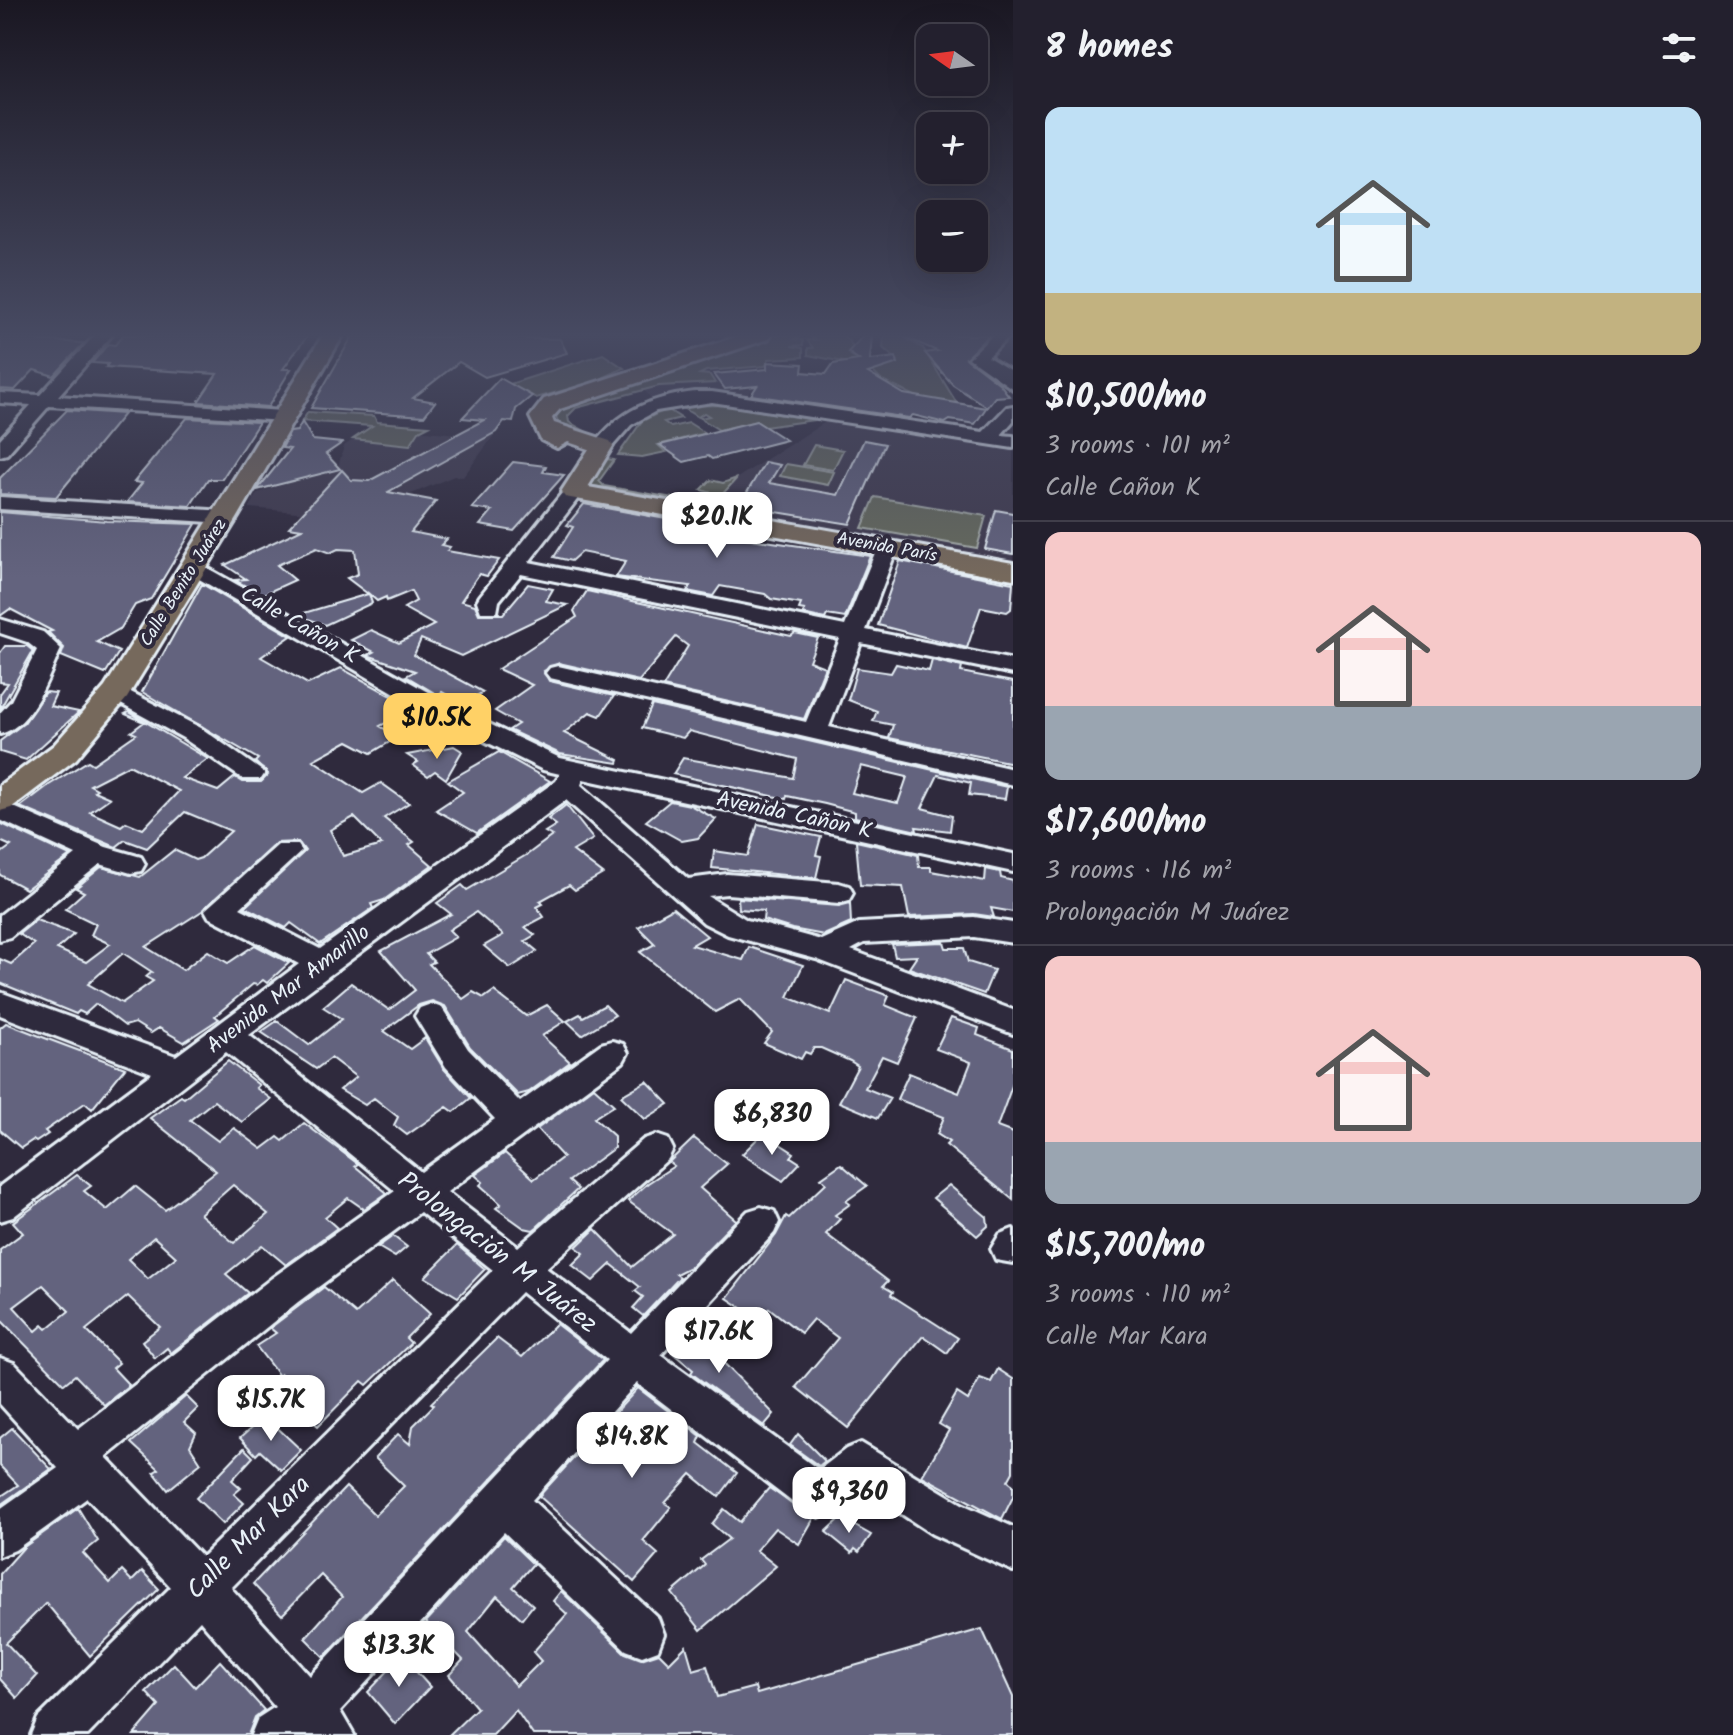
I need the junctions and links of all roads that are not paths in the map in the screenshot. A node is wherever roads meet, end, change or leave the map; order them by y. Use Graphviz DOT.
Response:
graph roads {
  1 [pos="31,416"];
  2 [pos="283,416"];
  3 [pos="542,416"];
  4 [pos="628,416"];
  5 [pos="842,416"];
  6 [pos="1008,416"];
  7 [pos="987,438"];
  8 [pos="1013,442"];
  9 [pos="0,450"];
  10 [pos="598,452"];
  11 [pos="573,492"];
  12 [pos="0,503"];
  13 [pos="226,517"];
  14 [pos="887,548"];
  15 [pos="515,566"];
  16 [pos="195,567"];
  17 [pos="1013,571"];
  18 [pos="489,607"];
  19 [pos="0,626"];
  20 [pos="855,635"];
  21 [pos="1013,667"];
  22 [pos="558,673"];
  23 [pos="117,692"];
  24 [pos="0,727"];
  25 [pos="815,731"];
  26 [pos="252,773"];
  27 [pos="1013,777"];
  28 [pos="570,778"];
  29 [pos="0,801"];
  30 [pos="0,810"];
  31 [pos="288,851"];
  32 [pos="96,853"];
  33 [pos="1013,863"];
  34 [pos="131,864"];
  35 [pos="681,889"];
  36 [pos="839,893"];
  37 [pos="0,930"];
  38 [pos="1013,933"];
  39 [pos="824,951"];
  40 [pos="322,963"];
  41 [pos="0,1003"];
  42 [pos="431,1016"];
  43 [pos="1013,1022"];
  44 [pos="228,1036"];
  45 [pos="612,1053"];
  46 [pos="181,1071"];
  47 [pos="517,1120"];
  48 [pos="656,1149"];
  49 [pos="419,1193"];
  50 [pos="0,1206"];
  51 [pos="761,1222"];
  52 [pos="518,1270"];
  53 [pos="633,1360"];
  54 [pos="0,1376"];
  55 [pos="81,1464"];
  56 [pos="503,1502"];
  57 [pos="0,1535"];
  58 [pos="1013,1549"];
  59 [pos="201,1587"];
  60 [pos="642,1634"];
  61 [pos="305,1727"];
  62 [pos="55,1735"];
  1 -- 9 [label="street"];
  2 -- 13 [label="main road, Calle Benito Juárez"];
  3 -- 10 [label="main road"];
  4 -- 10 [label="street"];
  5 -- 7 [label="street"];
  6 -- 7 [label="street"];
  7 -- 8 [label="street"];
  10 -- 11 [label="main road"];
  11 -- 14 [label="main road, Avenida París"];
  11 -- 15 [label="street"];
  12 -- 13 [label="street"];
  13 -- 16 [label="main road, Calle Benito Juárez"];
  14 -- 17 [label="main road, Avenida París"];
  14 -- 20 [label="street"];
  15 -- 18 [label="street"];
  15 -- 20 [label="street"];
  16 -- 23 [label="main road, Calle Benito Juárez"];
  16 -- 28 [label="street, Calle Cañon K"];
  19 -- 24 [label="street"];
  20 -- 21 [label="street"];
  20 -- 25 [label="street"];
  22 -- 25 [label="street"];
  23 -- 26 [label="street"];
  23 -- 29 [label="main road, Calle Benito Juárez"];
  25 -- 27 [label="street"];
  28 -- 33 [label="street, Avenida Cañon K"];
  28 -- 35 [label="street"];
  28 -- 40 [label="street, Avenida Mar Amarillo"];
  30 -- 32 [label="street"];
  31 -- 40 [label="street"];
  32 -- 34 [label="street"];
  32 -- 37 [label="street"];
  35 -- 36 [label="street"];
  35 -- 39 [label="street"];
  38 -- 39 [label="street"];
  39 -- 43 [label="street"];
  40 -- 44 [label="street, Avenida Mar Amarillo"];
  41 -- 46 [label="street"];
  42 -- 47 [label="street"];
  44 -- 46 [label="street, Avenida Mar Amarillo"];
  44 -- 49 [label="street, Prolongación M Juárez"];
  45 -- 47 [label="street"];
  46 -- 50 [label="street, Avenida Mar Amarillo"];
  47 -- 49 [label="street"];
  48 -- 52 [label="street, Calle Mar Kara"];
  49 -- 52 [label="street, Prolongación M Juárez"];
  49 -- 55 [label="street"];
  51 -- 53 [label="street"];
  52 -- 53 [label="street, Prolongación M Juárez"];
  52 -- 59 [label="street, Calle Mar Kara"];
  53 -- 56 [label="street"];
  53 -- 58 [label="street, Prolongación M Juárez"];
  54 -- 55 [label="street"];
  55 -- 57 [label="street"];
  55 -- 59 [label="street"];
  56 -- 60 [label="street"];
  56 -- 61 [label="street"];
  59 -- 61 [label="street"];
  59 -- 62 [label="street, Calle Mar Kara"];
}
